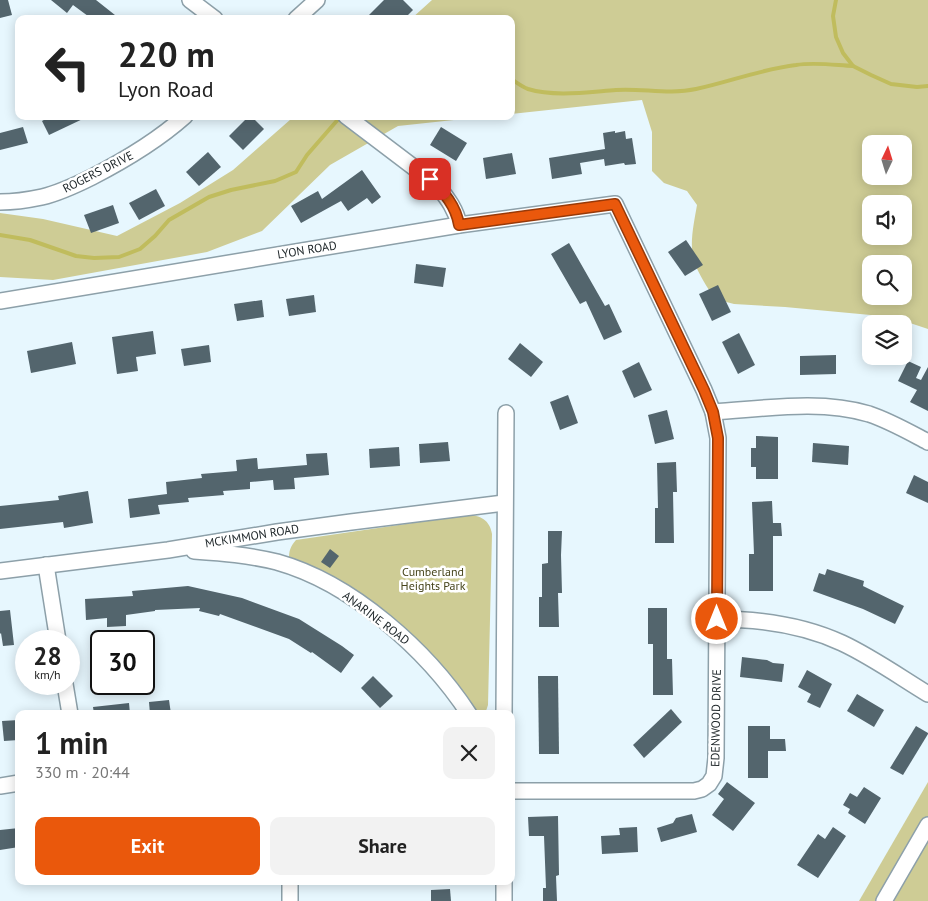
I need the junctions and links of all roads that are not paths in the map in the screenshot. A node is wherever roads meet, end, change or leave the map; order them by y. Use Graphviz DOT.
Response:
graph roads {
  1 [pos="190,0"];
  2 [pos="317,0"];
  3 [pos="211,15"];
  4 [pos="300,15"];
  5 [pos="180,120"];
  6 [pos="351,120"];
  7 [pos="0,202"];
  8 [pos="615,204"];
  9 [pos="459,225"];
  10 [pos="0,301"];
  11 [pos="713,412"];
  12 [pos="506,413"];
  13 [pos="928,442"];
  14 [pos="504,503"];
  15 [pos="168,550"];
  16 [pos="46,565"];
  17 [pos="0,572"];
  18 [pos="717,619"];
  19 [pos="56,630"];
  20 [pos="928,694"];
  21 [pos="67,695"];
  22 [pos="69,710"];
  23 [pos="466,710"];
  24 [pos="504,710"];
  25 [pos="15,784"];
  26 [pos="0,786"];
  27 [pos="515,791"];
  28 [pos="928,825"];
  29 [pos="290,885"];
  30 [pos="504,885"];
  31 [pos="290,901"];
  32 [pos="504,901"];
  33 [pos="884,901"];
  1 -- 3 [label="street"];
  2 -- 4 [label="street"];
  5 -- 7 [label="street, ROGERS DRIVE"];
  6 -- 9 [label="street"];
  8 -- 9 [label="street, LYON ROAD"];
  8 -- 11 [label="street, EDENWOOD DRIVE"];
  9 -- 10 [label="street, LYON ROAD"];
  11 -- 13 [label="street"];
  11 -- 18 [label="street, EDENWOOD DRIVE"];
  12 -- 14 [label="street"];
  14 -- 15 [label="street, MCKIMMON ROAD"];
  14 -- 24 [label="street"];
  15 -- 16 [label="street, MCKIMMON ROAD"];
  15 -- 23 [label="street, ANARINE ROAD"];
  16 -- 17 [label="street, MCKIMMON ROAD"];
  16 -- 19 [label="street"];
  18 -- 20 [label="street"];
  18 -- 27 [label="street, EDENWOOD DRIVE"];
  21 -- 22 [label="street"];
  25 -- 26 [label="street"];
  28 -- 33 [label="street"];
  29 -- 31 [label="street"];
  30 -- 32 [label="street"];
}
